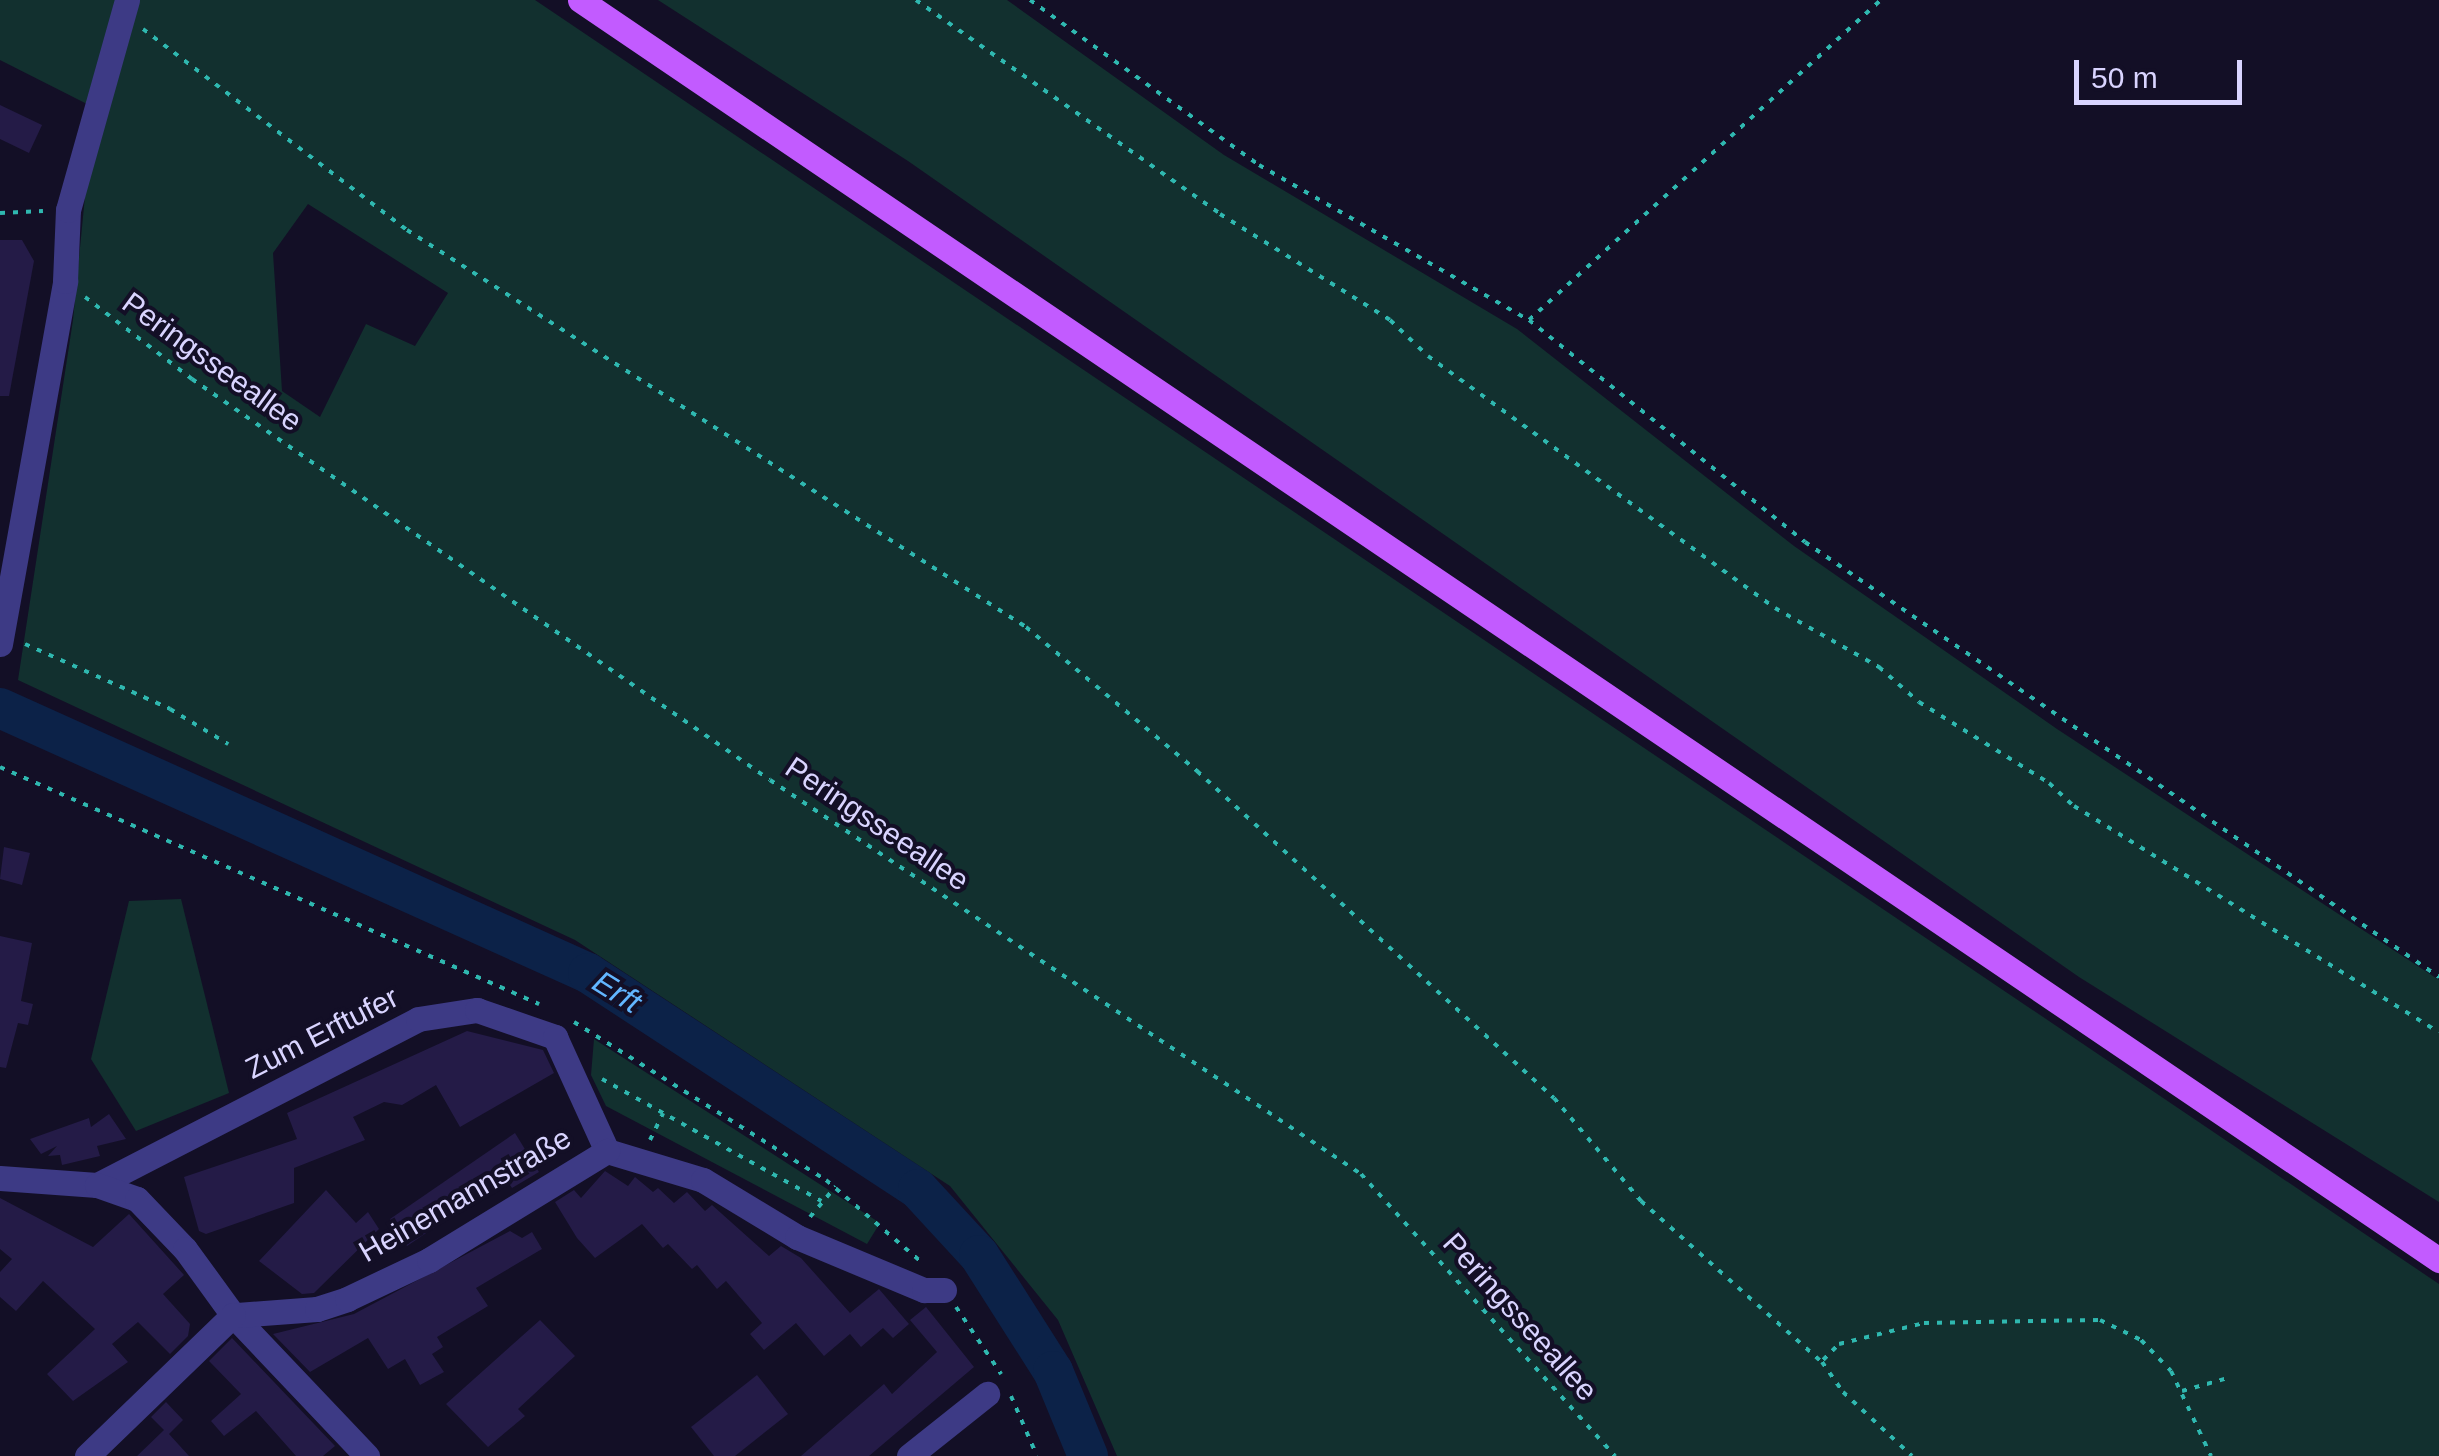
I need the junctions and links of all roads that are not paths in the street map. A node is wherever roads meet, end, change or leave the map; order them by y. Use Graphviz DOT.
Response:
graph roads {
  1 [pos="580,0"];
  2 [pos="126,4"];
  3 [pos="1,639"];
  4 [pos="607,1151"];
  5 [pos="0,1178"];
  6 [pos="96,1185"];
  7 [pos="2439,1260"];
  8 [pos="944,1290"];
  9 [pos="235,1315"];
  10 [pos="987,1394"];
  11 [pos="87,1456"];
  12 [pos="366,1456"];
  13 [pos="909,1456"];
  1 -- 7 [label="main road"];
  2 -- 3 [label="street"];
  4 -- 6 [label="street, Zum Erftufer"];
  4 -- 8 [label="street"];
  4 -- 9 [label="street, Heinemannstraße"];
  5 -- 6 [label="street"];
  6 -- 9 [label="street"];
  9 -- 11 [label="street"];
  9 -- 12 [label="street"];
  10 -- 13 [label="street"];
}
